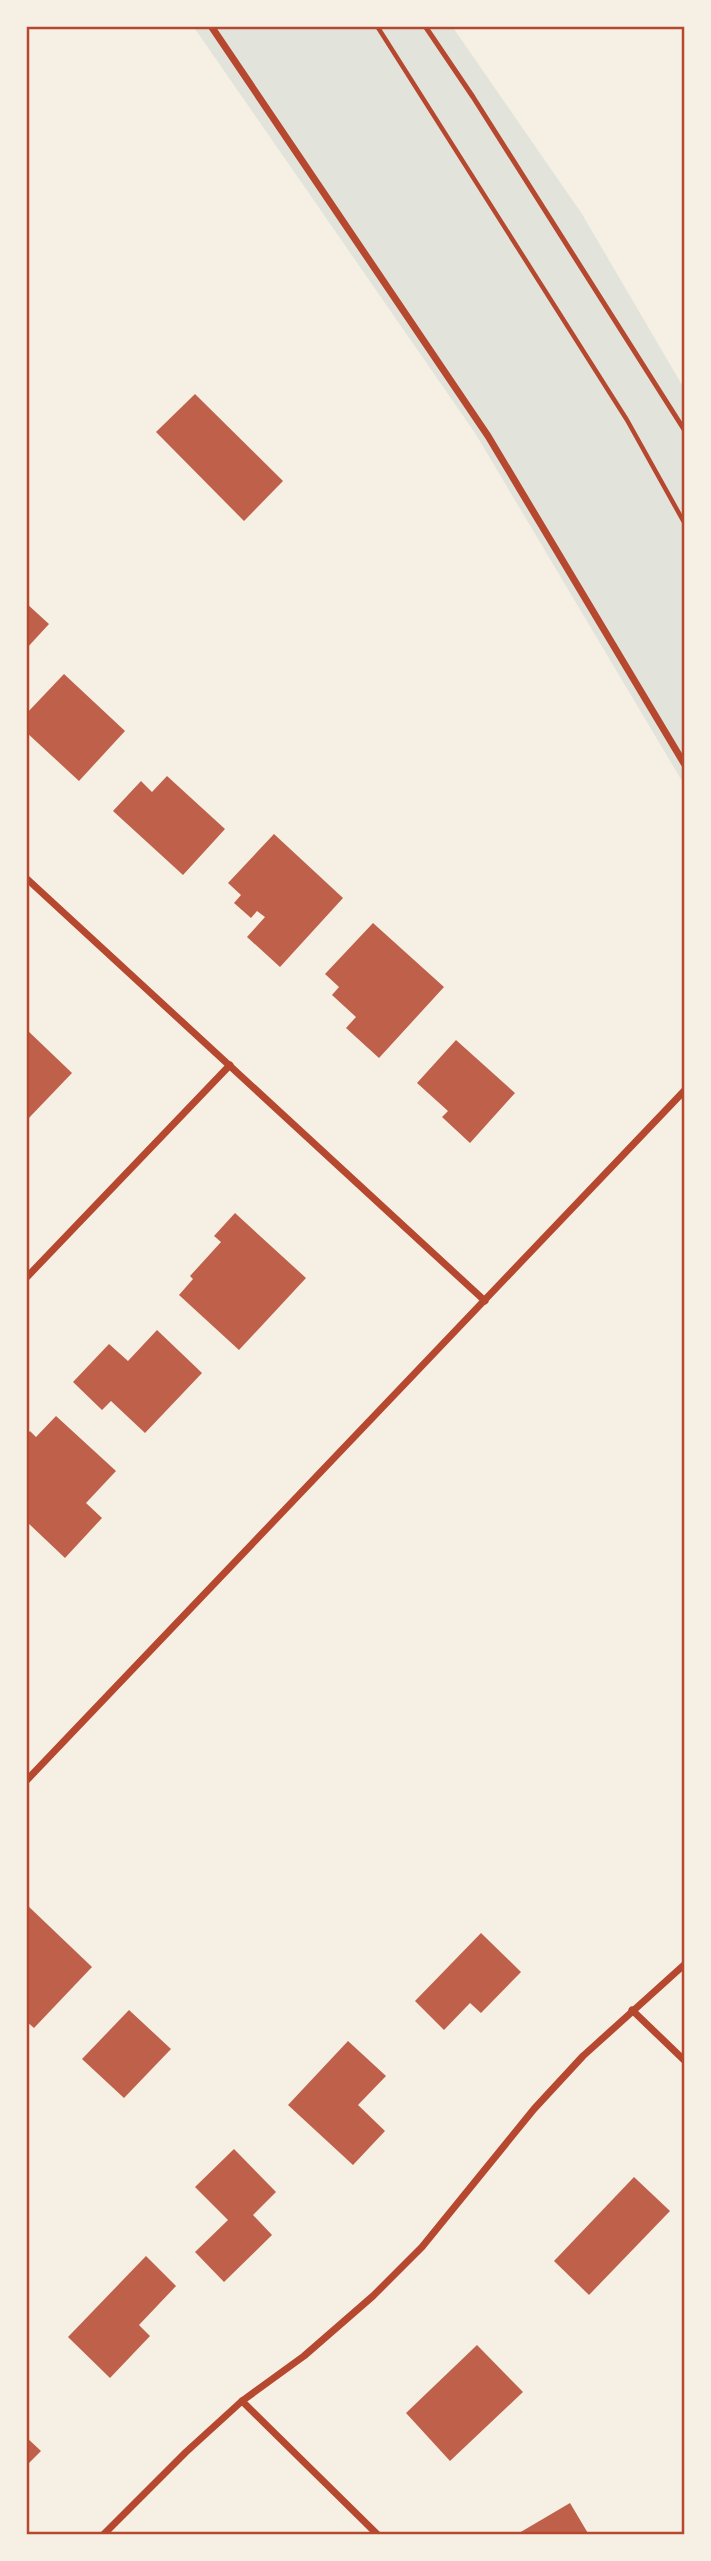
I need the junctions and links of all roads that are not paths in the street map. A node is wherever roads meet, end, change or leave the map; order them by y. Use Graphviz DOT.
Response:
graph roads {
  1 [pos="211,26"];
  2 [pos="425,26"];
  3 [pos="685,431"];
  4 [pos="685,765"];
  5 [pos="26,878"];
  6 [pos="230,1065"];
  7 [pos="685,1090"];
  8 [pos="26,1278"];
  9 [pos="485,1301"];
  10 [pos="26,1781"];
  11 [pos="685,1964"];
  12 [pos="632,2010"];
  13 [pos="685,2061"];
  14 [pos="243,2401"];
  15 [pos="103,2535"];
  16 [pos="378,2535"];
  1 -- 4 [label="street"];
  2 -- 3 [label="lane"];
  5 -- 6 [label="street"];
  6 -- 8 [label="street"];
  6 -- 9 [label="street"];
  7 -- 9 [label="street"];
  9 -- 10 [label="street"];
  11 -- 12 [label="street"];
  12 -- 13 [label="street"];
  12 -- 14 [label="street"];
  14 -- 15 [label="street"];
  14 -- 16 [label="street"];
}
